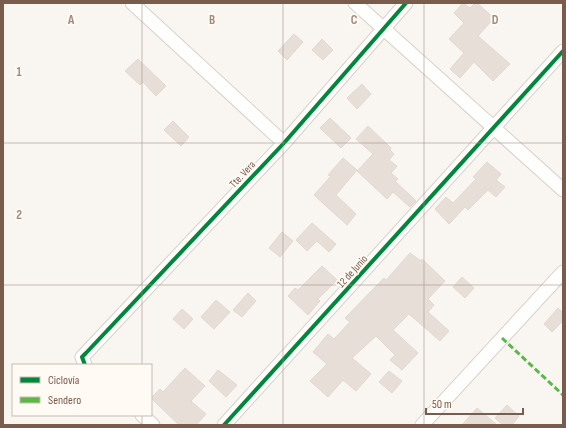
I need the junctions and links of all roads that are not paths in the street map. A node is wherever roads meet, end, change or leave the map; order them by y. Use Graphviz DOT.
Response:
graph roads {
  1 [pos="132,3"];
  2 [pos="355,3"];
  3 [pos="406,3"];
  4 [pos="383,28"];
  5 [pos="563,51"];
  6 [pos="494,128"];
  7 [pos="284,143"];
  8 [pos="563,190"];
  9 [pos="563,272"];
  10 [pos="85,359"];
  11 [pos="143,416"];
  12 [pos="153,425"];
  13 [pos="224,425"];
  14 [pos="422,425"];
  1 -- 7 [label="street"];
  2 -- 4 [label="street"];
  3 -- 4 [label="street, Tte. Vera"];
  4 -- 6 [label="street"];
  4 -- 7 [label="street, Tte. Vera"];
  5 -- 6 [label="street, 12 de Junio"];
  6 -- 8 [label="street"];
  6 -- 13 [label="street, 12 de Junio"];
  7 -- 10 [label="street, Tte. Vera"];
  9 -- 14 [label="street"];
  11 -- 12 [label="street"];
}
